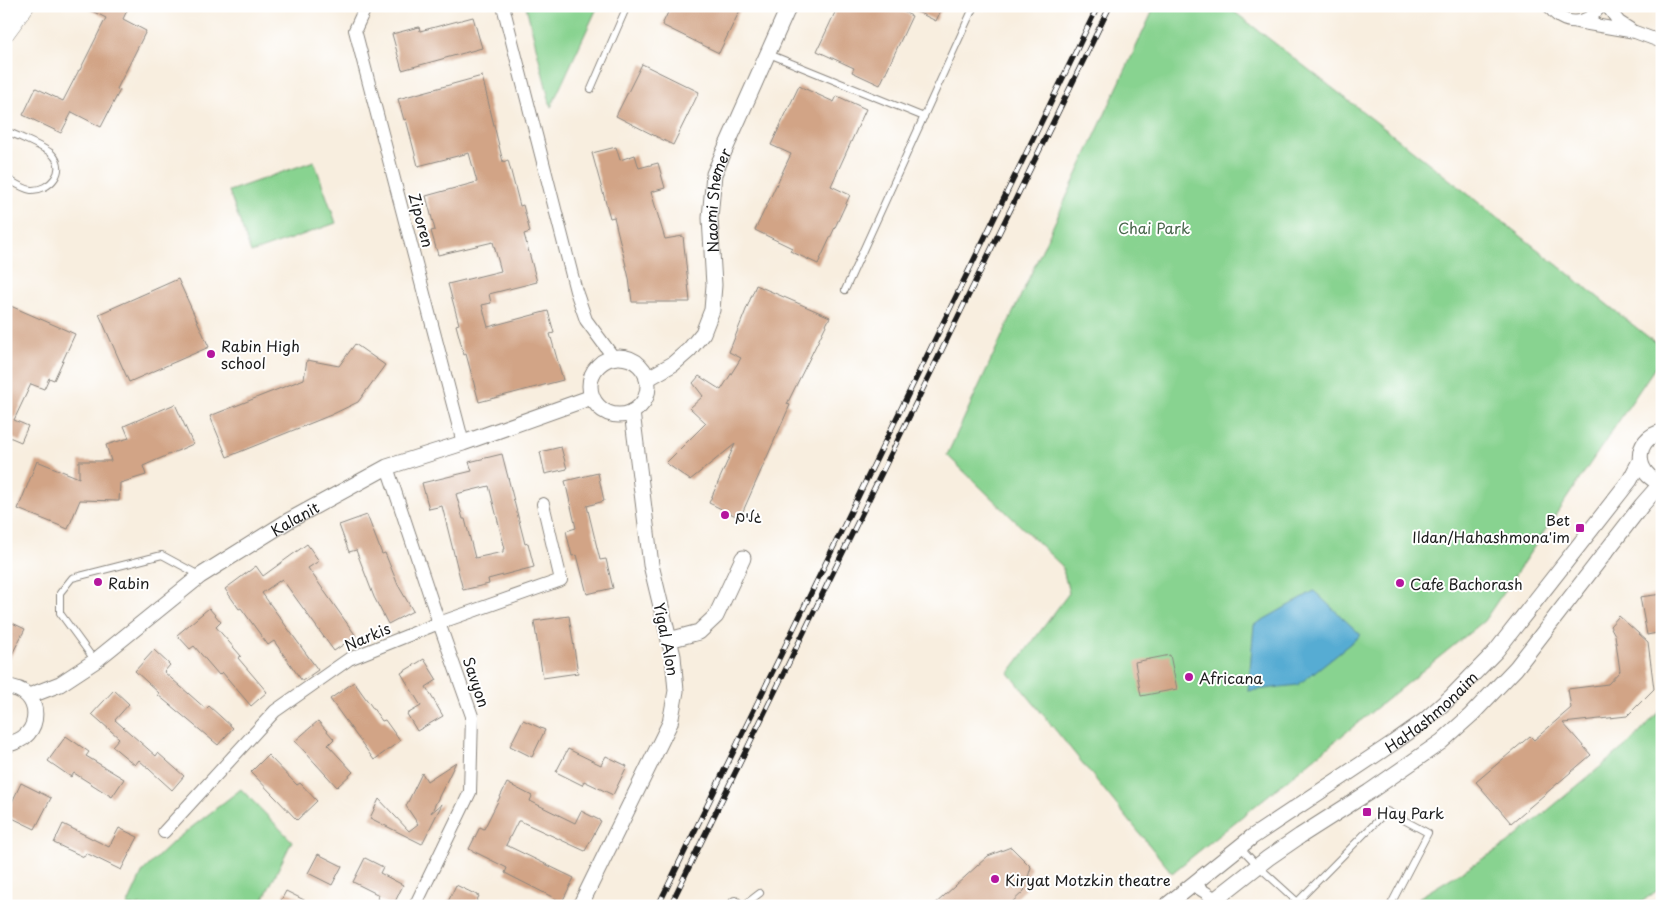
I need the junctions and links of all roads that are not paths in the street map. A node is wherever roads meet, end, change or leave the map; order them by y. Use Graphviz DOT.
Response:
graph roads {
  1 [pos="25,6"];
  2 [pos="366,6"];
  3 [pos="503,6"];
  4 [pos="627,6"];
  5 [pos="789,6"];
  6 [pos="974,6"];
  7 [pos="1549,6"];
  8 [pos="1600,6"];
  9 [pos="1607,6"];
  10 [pos="1577,22"];
  11 [pos="6,32"];
  12 [pos="1635,32"];
  13 [pos="1662,42"];
  14 [pos="768,53"];
  15 [pos="591,89"];
  16 [pos="924,117"];
  17 [pos="6,131"];
  18 [pos="6,178"];
  19 [pos="845,290"];
  20 [pos="614,358"];
  21 [pos="648,379"];
  22 [pos="592,398"];
  23 [pos="632,412"];
  24 [pos="1660,429"];
  25 [pos="463,443"];
  26 [pos="1640,461"];
  27 [pos="387,467"];
  28 [pos="1662,484"];
  29 [pos="543,504"];
  30 [pos="743,558"];
  31 [pos="200,576"];
  32 [pos="439,624"];
  33 [pos="669,640"];
  34 [pos="96,661"];
  35 [pos="6,686"];
  36 [pos="28,696"];
  37 [pos="6,744"];
  38 [pos="164,832"];
  39 [pos="1240,847"];
  40 [pos="1258,866"];
  41 [pos="1192,884"];
  42 [pos="760,892"];
  43 [pos="1217,903"];
  44 [pos="1300,904"];
  45 [pos="737,905"];
  46 [pos="415,906"];
  47 [pos="580,906"];
  48 [pos="1166,906"];
  49 [pos="1390,906"];
  1 -- 11 [label="main road"];
  2 -- 25 [label="street, Ziporen"];
  3 -- 20 [label="street"];
  4 -- 15 [label="lane"];
  5 -- 14 [label="street, Naomi Shemer"];
  6 -- 16 [label="lane"];
  7 -- 10 [label="street"];
  8 -- 10 [label="street"];
  9 -- 12 [label="street"];
  10 -- 12 [label="street"];
  12 -- 13 [label="street"];
  14 -- 16 [label="lane"];
  14 -- 21 [label="street, Naomi Shemer"];
  16 -- 19 [label="lane"];
  17 -- 18 [label="lane"];
  20 -- 21 [label="street"];
  20 -- 22 [label="street"];
  21 -- 23 [label="street"];
  22 -- 23 [label="street"];
  22 -- 25 [label="street, Kalanit"];
  23 -- 33 [label="street, Yigal Alon"];
  24 -- 26 [label="street, HaHashmonaim"];
  25 -- 27 [label="street, Kalanit"];
  26 -- 28 [label="street"];
  26 -- 39 [label="street, HaHashmonaim"];
  27 -- 31 [label="street, Kalanit"];
  27 -- 32 [label="street, Savyon"];
  28 -- 40 [label="street, HaHashmonaim"];
  29 -- 32 [label="street, Narkis"];
  30 -- 33 [label="street"];
  31 -- 34 [label="street, Kalanit"];
  31 -- 34 [label="lane"];
  32 -- 38 [label="street, Narkis"];
  32 -- 46 [label="street, Savyon"];
  33 -- 47 [label="street, Yigal Alon"];
  34 -- 36 [label="street, Kalanit"];
  35 -- 36 [label="street"];
  36 -- 37 [label="street"];
  39 -- 40 [label="lane"];
  39 -- 41 [label="street, HaHashmonaim"];
  40 -- 43 [label="street, HaHashmonaim"];
  40 -- 44 [label="lane"];
  41 -- 43 [label="street"];
  41 -- 48 [label="street, HaHashmonaim"];
  42 -- 45 [label="lane"];
  44 -- 49 [label="lane"];
}
